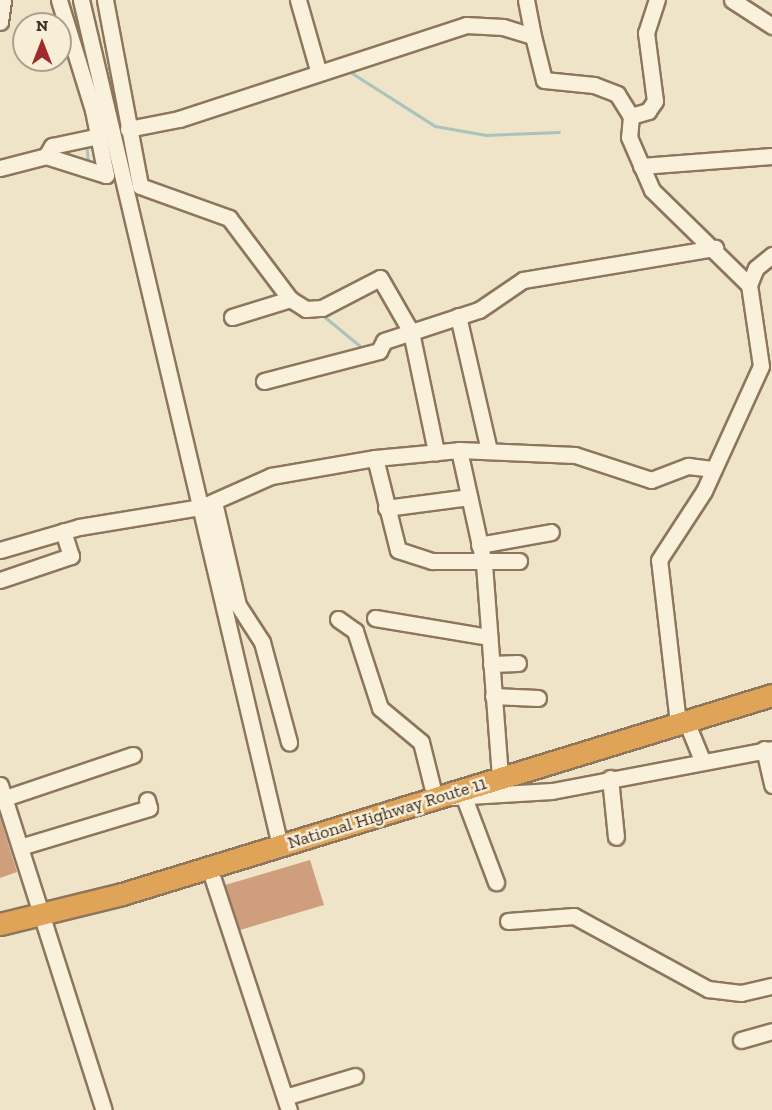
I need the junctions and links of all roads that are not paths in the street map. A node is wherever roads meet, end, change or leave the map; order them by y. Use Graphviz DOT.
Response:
graph roads {
  1 [pos="3,0"];
  2 [pos="59,0"];
  3 [pos="81,0"];
  4 [pos="105,0"];
  5 [pos="298,0"];
  6 [pos="526,0"];
  7 [pos="657,0"];
  8 [pos="732,0"];
  9 [pos="0,22"];
  10 [pos="772,26"];
  11 [pos="533,36"];
  12 [pos="318,69"];
  13 [pos="631,116"];
  14 [pos="128,129"];
  15 [pos="99,136"];
  16 [pos="117,152"];
  17 [pos="46,156"];
  18 [pos="772,156"];
  19 [pos="641,166"];
  20 [pos="0,168"];
  21 [pos="715,248"];
  22 [pos="772,255"];
  23 [pos="749,285"];
  24 [pos="290,299"];
  25 [pos="458,316"];
  26 [pos="232,317"];
  27 [pos="411,332"];
  28 [pos="264,381"];
  29 [pos="459,450"];
  30 [pos="489,450"];
  31 [pos="436,452"];
  32 [pos="375,458"];
  33 [pos="714,469"];
  34 [pos="469,497"];
  35 [pos="208,505"];
  36 [pos="386,508"];
  37 [pos="63,531"];
  38 [pos="551,532"];
  39 [pos="479,544"];
  40 [pos="0,550"];
  41 [pos="519,561"];
  42 [pos="484,564"];
  43 [pos="0,580"];
  44 [pos="375,618"];
  45 [pos="338,619"];
  46 [pos="489,636"];
  47 [pos="518,663"];
  48 [pos="491,664"];
  49 [pos="772,695"];
  50 [pos="493,696"];
  51 [pos="538,698"];
  52 [pos="682,722"];
  53 [pos="289,742"];
  54 [pos="768,749"];
  55 [pos="133,755"];
  56 [pos="702,760"];
  57 [pos="610,778"];
  58 [pos="500,779"];
  59 [pos="772,785"];
  60 [pos="3,791"];
  61 [pos="435,798"];
  62 [pos="147,800"];
  63 [pos="465,800"];
  64 [pos="616,837"];
  65 [pos="280,846"];
  66 [pos="20,847"];
  67 [pos="209,867"];
  68 [pos="496,882"];
  69 [pos="40,914"];
  70 [pos="508,921"];
  71 [pos="0,924"];
  72 [pos="772,986"];
  73 [pos="772,1031"];
  74 [pos="741,1040"];
  75 [pos="355,1076"];
  76 [pos="287,1104"];
  77 [pos="104,1110"];
  1 -- 9 [label="street"];
  2 -- 15 [label="street"];
  3 -- 16 [label="street"];
  4 -- 14 [label="street"];
  5 -- 12 [label="street"];
  6 -- 11 [label="street"];
  7 -- 13 [label="street"];
  8 -- 10 [label="street"];
  11 -- 12 [label="street"];
  11 -- 13 [label="street"];
  12 -- 14 [label="street"];
  13 -- 19 [label="street"];
  14 -- 16 [label="street"];
  15 -- 16 [label="street"];
  15 -- 17 [label="street"];
  16 -- 17 [label="street"];
  16 -- 24 [label="street"];
  16 -- 35 [label="street"];
  17 -- 20 [label="street"];
  18 -- 19 [label="street"];
  19 -- 21 [label="street"];
  21 -- 23 [label="street"];
  21 -- 25 [label="street"];
  22 -- 23 [label="street"];
  23 -- 33 [label="street"];
  24 -- 26 [label="street"];
  24 -- 27 [label="street"];
  25 -- 27 [label="street"];
  25 -- 30 [label="street"];
  27 -- 28 [label="street"];
  27 -- 31 [label="street"];
  29 -- 30 [label="street"];
  29 -- 31 [label="street"];
  29 -- 34 [label="street"];
  30 -- 33 [label="street"];
  31 -- 32 [label="street"];
  32 -- 35 [label="street"];
  32 -- 36 [label="street"];
  33 -- 52 [label="street"];
  34 -- 36 [label="street"];
  34 -- 39 [label="street"];
  35 -- 37 [label="street"];
  35 -- 53 [label="street"];
  35 -- 65 [label="street"];
  36 -- 42 [label="street"];
  37 -- 40 [label="street"];
  37 -- 43 [label="street"];
  38 -- 39 [label="street"];
  39 -- 42 [label="street"];
  41 -- 42 [label="street"];
  42 -- 46 [label="street"];
  44 -- 46 [label="street"];
  45 -- 61 [label="street"];
  46 -- 48 [label="street"];
  47 -- 48 [label="street"];
  48 -- 50 [label="street"];
  49 -- 52 [label="highway, National Highway Route 11"];
  50 -- 51 [label="street"];
  50 -- 58 [label="street"];
  52 -- 56 [label="street"];
  52 -- 58 [label="highway, National Highway Route 11"];
  54 -- 56 [label="street"];
  54 -- 59 [label="street"];
  55 -- 60 [label="street"];
  56 -- 57 [label="street"];
  57 -- 63 [label="street"];
  57 -- 64 [label="street"];
  58 -- 61 [label="highway, National Highway Route 11"];
  60 -- 66 [label="street"];
  61 -- 63 [label="street"];
  61 -- 65 [label="highway, National Highway Route 11"];
  62 -- 66 [label="street"];
  63 -- 68 [label="street"];
  65 -- 67 [label="highway, National Highway Route 11"];
  66 -- 69 [label="street"];
  67 -- 69 [label="highway, National Highway Route 11"];
  67 -- 76 [label="street"];
  69 -- 71 [label="highway, National Highway Route 11"];
  69 -- 77 [label="street"];
  70 -- 72 [label="street"];
  73 -- 74 [label="street"];
  75 -- 76 [label="street"];
}
